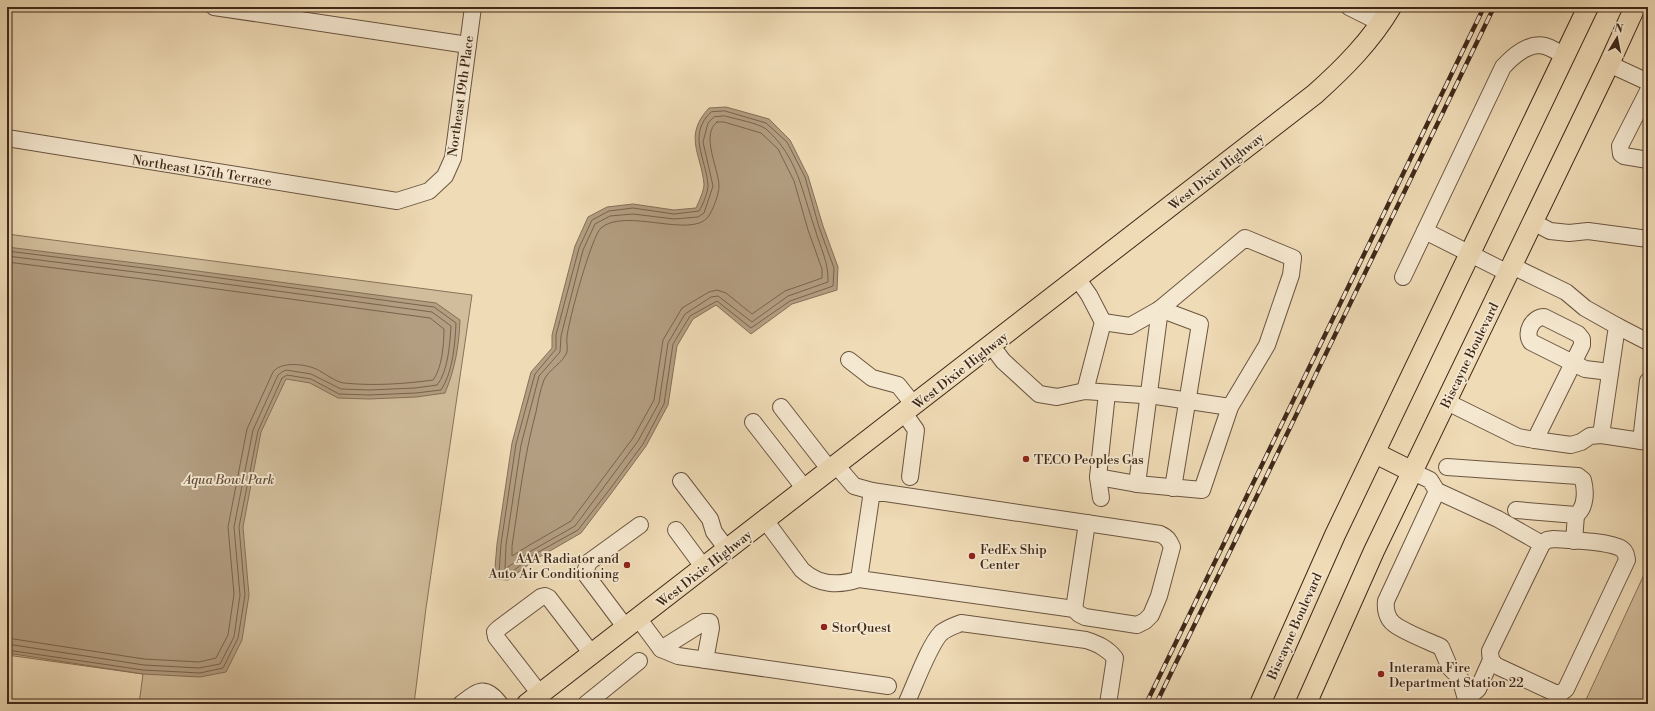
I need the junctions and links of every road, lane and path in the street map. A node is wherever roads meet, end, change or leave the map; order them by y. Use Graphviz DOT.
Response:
graph roads {
  1 [pos="214,7"];
  2 [pos="473,7"];
  3 [pos="1349,7"];
  4 [pos="1588,7"];
  5 [pos="1635,7"];
  6 [pos="1386,15"];
  7 [pos="468,45"];
  8 [pos="1566,56"];
  9 [pos="1609,64"];
  10 [pos="1648,82"];
  11 [pos="1648,91"];
  12 [pos="7,138"];
  13 [pos="1648,160"];
  14 [pos="397,202"];
  15 [pos="1533,222"];
  16 [pos="1425,231"];
  17 [pos="1648,239"];
  18 [pos="1470,254"];
  19 [pos="1510,270"];
  20 [pos="1402,277"];
  21 [pos="1077,278"];
  22 [pos="1160,309"];
  23 [pos="1103,322"];
  24 [pos="1617,326"];
  25 [pos="1648,342"];
  26 [pos="991,345"];
  27 [pos="849,360"];
  28 [pos="1610,372"];
  29 [pos="1648,382"];
  30 [pos="1085,391"];
  31 [pos="1107,393"];
  32 [pos="1148,396"];
  33 [pos="1188,401"];
  34 [pos="1447,402"];
  35 [pos="781,407"];
  36 [pos="1230,407"];
  37 [pos="909,409"];
  38 [pos="753,422"];
  39 [pos="1600,435"];
  40 [pos="1535,440"];
  41 [pos="1644,441"];
  42 [pos="1375,453"];
  43 [pos="1447,467"];
  44 [pos="833,468"];
  45 [pos="1413,472"];
  46 [pos="910,477"];
  47 [pos="1098,477"];
  48 [pos="681,481"];
  49 [pos="1137,484"];
  50 [pos="1173,488"];
  51 [pos="805,489"];
  52 [pos="872,491"];
  53 [pos="1437,491"];
  54 [pos="1101,498"];
  55 [pos="1516,510"];
  56 [pos="1576,515"];
  57 [pos="765,520"];
  58 [pos="1087,523"];
  59 [pos="640,525"];
  60 [pos="676,530"];
  61 [pos="1574,541"];
  62 [pos="1542,544"];
  63 [pos="727,550"];
  64 [pos="704,568"];
  65 [pos="859,579"];
  66 [pos="1074,609"];
  67 [pos="632,623"];
  68 [pos="661,649"];
  69 [pos="592,654"];
  70 [pos="704,660"];
  71 [pos="1492,660"];
  72 [pos="640,661"];
  73 [pos="888,686"];
  74 [pos="534,699"];
  75 [pos="1469,702"];
  76 [pos="461,704"];
  77 [pos="500,704"];
  78 [pos="586,704"];
  79 [pos="906,704"];
  80 [pos="1108,704"];
  81 [pos="1261,704"];
  82 [pos="1306,704"];
  1 -- 7 [label="street"];
  2 -- 7 [label="street, Northeast 19th Place"];
  3 -- 6 [label="street"];
  4 -- 8 [label="main road, Biscayne Boulevard"];
  5 -- 9 [label="main road, Biscayne Boulevard"];
  6 -- 21 [label="main road, West Dixie Highway"];
  7 -- 14 [label="street, Northeast 19th Place"];
  8 -- 16 [label="street"];
  8 -- 18 [label="main road, Biscayne Boulevard"];
  9 -- 10 [label="street"];
  9 -- 15 [label="main road, Biscayne Boulevard"];
  11 -- 13 [label="street"];
  12 -- 14 [label="street, Northeast 157th Terrace"];
  15 -- 17 [label="street"];
  15 -- 19 [label="main road, Biscayne Boulevard"];
  16 -- 18 [label="street"];
  16 -- 20 [label="street"];
  18 -- 19 [label="street"];
  18 -- 42 [label="main road, Biscayne Boulevard"];
  19 -- 24 [label="street"];
  19 -- 34 [label="main road, Biscayne Boulevard"];
  21 -- 23 [label="street"];
  21 -- 26 [label="main road, West Dixie Highway"];
  22 -- 23 [label="street"];
  22 -- 32 [label="street"];
  22 -- 33 [label="street"];
  22 -- 36 [label="street"];
  23 -- 30 [label="street"];
  24 -- 25 [label="street"];
  24 -- 28 [label="street"];
  26 -- 30 [label="street"];
  26 -- 37 [label="main road, West Dixie Highway"];
  27 -- 37 [label="street"];
  28 -- 39 [label="street"];
  28 -- 40 [label="street"];
  29 -- 41 [label="street"];
  30 -- 31 [label="street"];
  31 -- 32 [label="street"];
  31 -- 47 [label="street"];
  32 -- 33 [label="street"];
  32 -- 49 [label="street"];
  33 -- 36 [label="street"];
  33 -- 50 [label="street"];
  34 -- 40 [label="street"];
  34 -- 45 [label="main road, Biscayne Boulevard"];
  35 -- 44 [label="street"];
  36 -- 50 [label="street"];
  37 -- 44 [label="main road, West Dixie Highway"];
  37 -- 46 [label="street"];
  38 -- 51 [label="street"];
  39 -- 40 [label="street"];
  39 -- 41 [label="street"];
  42 -- 45 [label="main road"];
  42 -- 81 [label="main road, Biscayne Boulevard"];
  43 -- 56 [label="street"];
  44 -- 51 [label="main road, West Dixie Highway"];
  44 -- 52 [label="street"];
  45 -- 53 [label="street"];
  45 -- 82 [label="main road, Biscayne Boulevard"];
  47 -- 49 [label="street"];
  47 -- 54 [label="street"];
  48 -- 63 [label="street"];
  49 -- 50 [label="street"];
  51 -- 57 [label="main road, West Dixie Highway"];
  52 -- 58 [label="street"];
  52 -- 65 [label="street"];
  53 -- 62 [label="street"];
  53 -- 75 [label="street"];
  55 -- 56 [label="street"];
  56 -- 61 [label="street"];
  57 -- 63 [label="main road, West Dixie Highway"];
  57 -- 65 [label="street"];
  58 -- 66 [label="street"];
  58 -- 66 [label="street"];
  59 -- 67 [label="street"];
  60 -- 64 [label="street"];
  61 -- 62 [label="street"];
  61 -- 71 [label="street"];
  62 -- 71 [label="street"];
  63 -- 64 [label="main road, West Dixie Highway"];
  64 -- 67 [label="main road, West Dixie Highway"];
  65 -- 66 [label="street"];
  67 -- 68 [label="street"];
  67 -- 69 [label="main road, West Dixie Highway"];
  68 -- 70 [label="street"];
  68 -- 70 [label="street"];
  69 -- 74 [label="main road, West Dixie Highway"];
  69 -- 74 [label="street"];
  70 -- 73 [label="street"];
  71 -- 75 [label="street"];
  72 -- 78 [label="street"];
  76 -- 77 [label="street"];
  79 -- 80 [label="street"];
}
